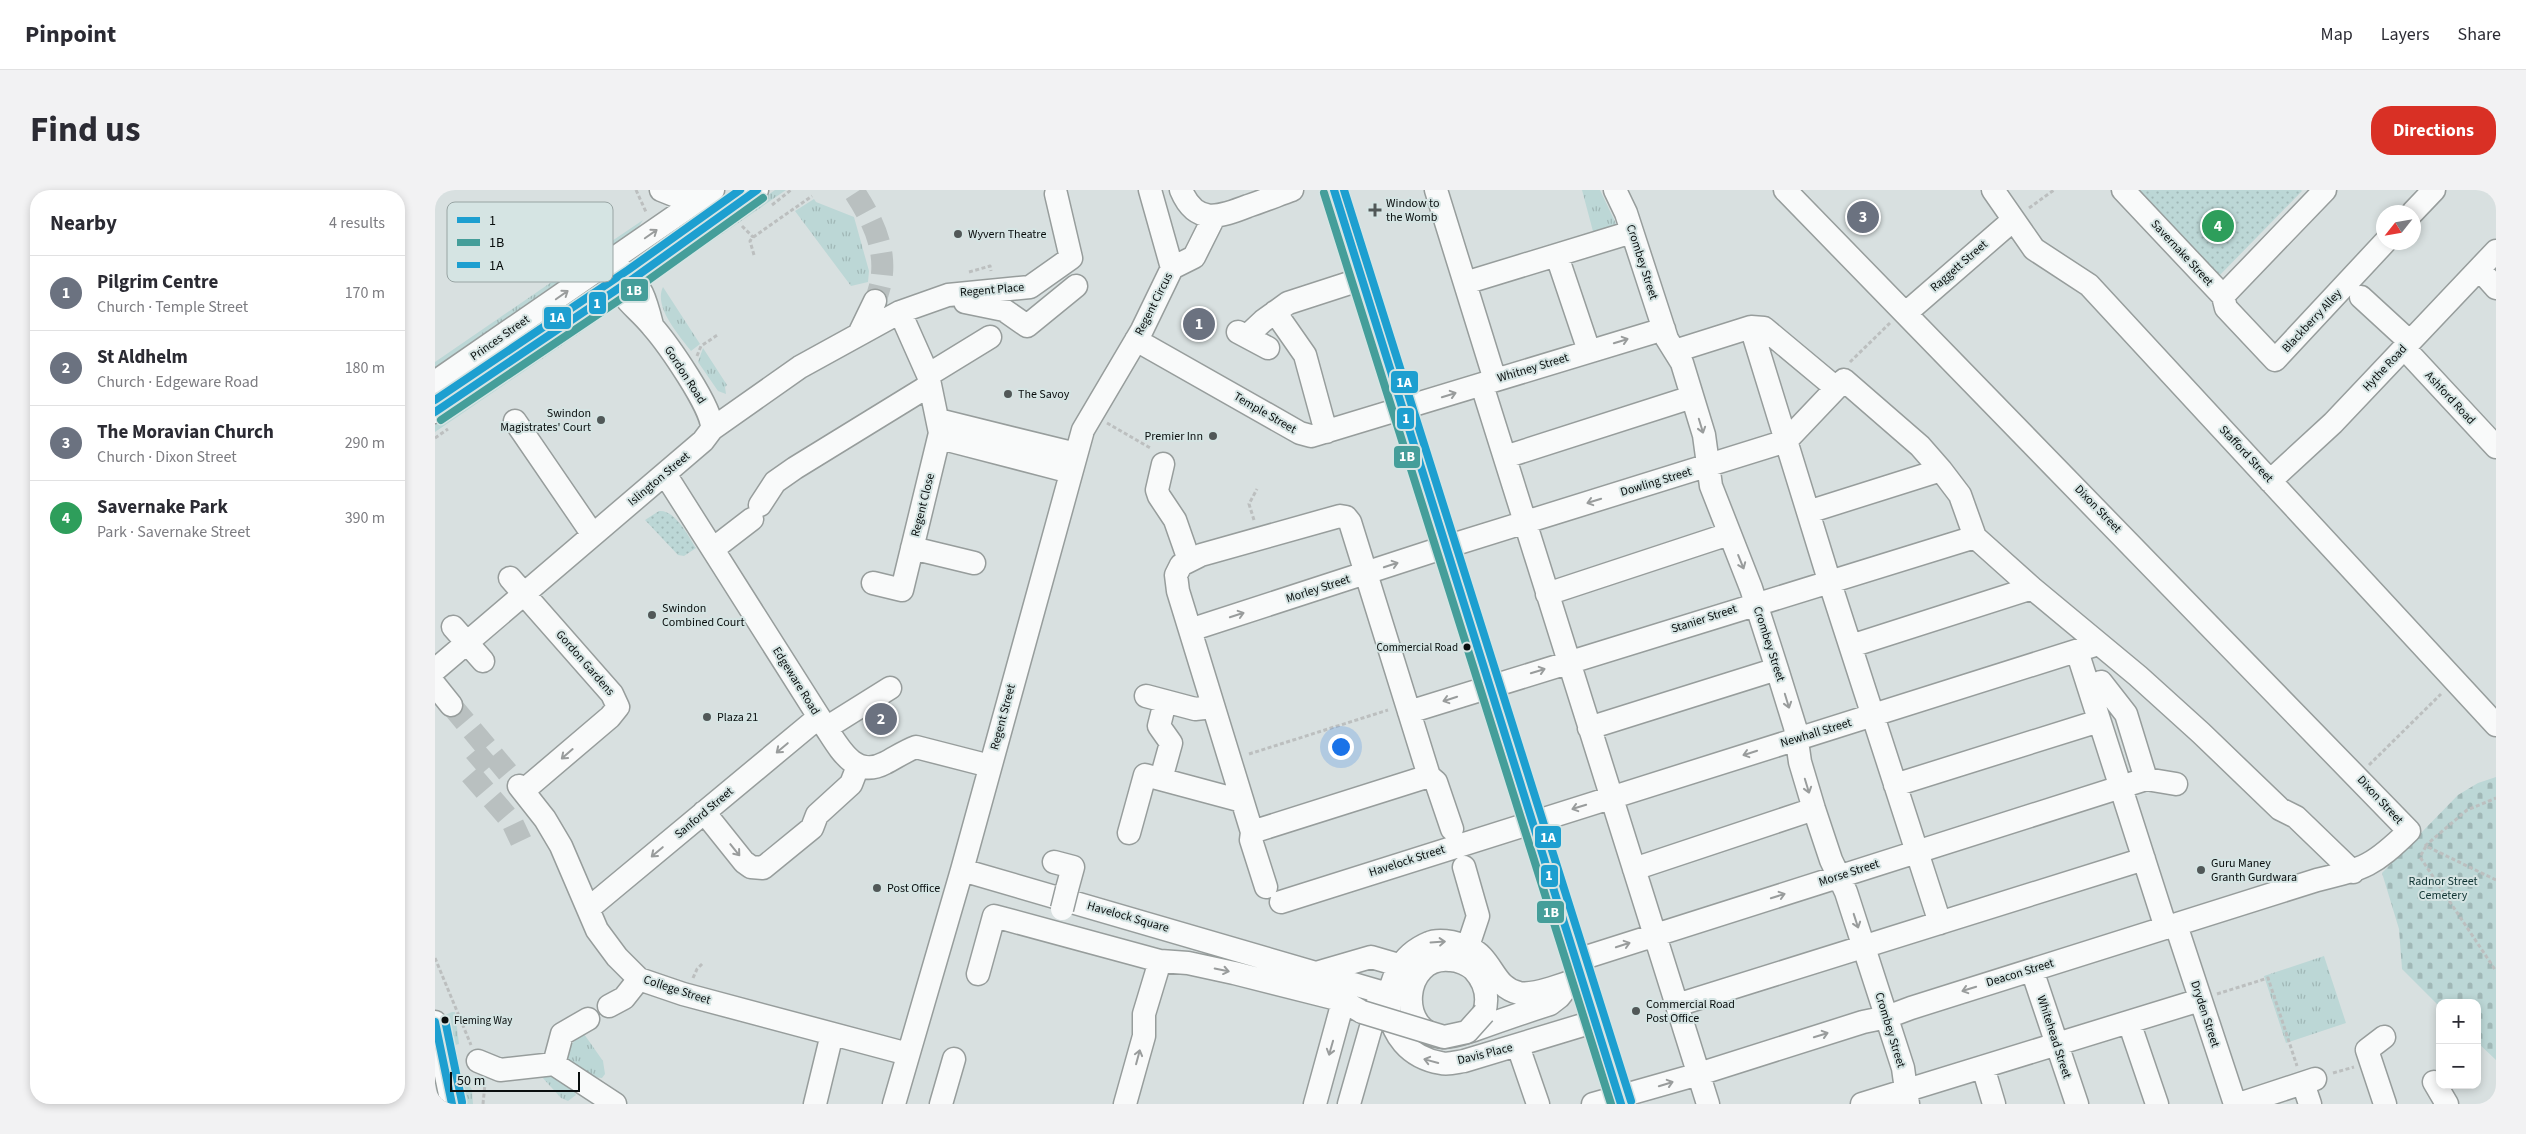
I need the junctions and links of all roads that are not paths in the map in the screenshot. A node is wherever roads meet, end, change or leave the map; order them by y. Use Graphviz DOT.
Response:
graph roads {
  1 [pos="661,190"];
  2 [pos="757,190"];
  3 [pos="1150,190"];
  4 [pos="1181,190"];
  5 [pos="1292,190"];
  6 [pos="1334,190"];
  7 [pos="1437,190"];
  8 [pos="1615,190"];
  9 [pos="1785,190"];
  10 [pos="1993,190"];
  11 [pos="2123,190"];
  12 [pos="2325,190"];
  13 [pos="2434,190"];
  14 [pos="1056,194"];
  15 [pos="707,195"];
  16 [pos="2420,205"];
  17 [pos="1214,217"];
  18 [pos="2013,221"];
  19 [pos="1632,232"];
  20 [pos="2378,250"];
  21 [pos="2496,250"];
  22 [pos="1557,256"];
  23 [pos="613,261"];
  24 [pos="613,265"];
  25 [pos="1172,268"];
  26 [pos="2479,269"];
  27 [pos="1362,279"];
  28 [pos="582,282"];
  29 [pos="626,283"];
  30 [pos="1465,283"];
  31 [pos="1077,286"];
  32 [pos="2496,288"];
  33 [pos="948,295"];
  34 [pos="2223,296"];
  35 [pos="2361,297"];
  36 [pos="875,301"];
  37 [pos="1905,311"];
  38 [pos="900,312"];
  39 [pos="1275,312"];
  40 [pos="1751,327"];
  41 [pos="1664,329"];
  42 [pos="860,332"];
  43 [pos="990,337"];
  44 [pos="1136,340"];
  45 [pos="2407,345"];
  46 [pos="1268,348"];
  47 [pos="1589,351"];
  48 [pos="1675,351"];
  49 [pos="929,380"];
  50 [pos="435,382"];
  51 [pos="1489,382"];
  52 [pos="1840,384"];
  53 [pos="1692,397"];
  54 [pos="1403,409"];
  55 [pos="435,412"];
  56 [pos="515,421"];
  57 [pos="712,428"];
  58 [pos="939,429"];
  59 [pos="1326,432"];
  60 [pos="1786,441"];
  61 [pos="2496,447"];
  62 [pos="1505,457"];
  63 [pos="1073,463"];
  64 [pos="1163,464"];
  65 [pos="1708,467"];
  66 [pos="1941,470"];
  67 [pos="665,474"];
  68 [pos="2270,481"];
  69 [pos="1808,512"];
  70 [pos="1525,523"];
  71 [pos="1729,534"];
  72 [pos="593,535"];
  73 [pos="1975,536"];
  74 [pos="1446,547"];
  75 [pos="912,548"];
  76 [pos="713,549"];
  77 [pos="1189,560"];
  78 [pos="974,563"];
  79 [pos="1366,573"];
  80 [pos="1829,580"];
  81 [pos="873,582"];
  82 [pos="517,585"];
  83 [pos="2032,588"];
  84 [pos="1547,594"];
  85 [pos="1756,603"];
  86 [pos="1190,630"];
  87 [pos="460,635"];
  88 [pos="2098,644"];
  89 [pos="1851,646"];
  90 [pos="2077,652"];
  91 [pos="483,661"];
  92 [pos="1568,662"];
  93 [pos="1777,669"];
  94 [pos="435,670"];
  95 [pos="2101,682"];
  96 [pos="435,685"];
  97 [pos="1491,686"];
  98 [pos="890,688"];
  99 [pos="451,705"];
  100 [pos="1213,707"];
  101 [pos="1408,708"];
  102 [pos="2492,712"];
  103 [pos="1874,715"];
  104 [pos="2099,721"];
  105 [pos="823,722"];
  106 [pos="1589,728"];
  107 [pos="1797,738"];
  108 [pos="858,766"];
  109 [pos="990,766"];
  110 [pos="1429,776"];
  111 [pos="1161,779"];
  112 [pos="2146,779"];
  113 [pos="2176,784"];
  114 [pos="1895,785"];
  115 [pos="2121,786"];
  116 [pos="521,789"];
  117 [pos="1611,798"];
  118 [pos="1242,801"];
  119 [pos="1814,809"];
  120 [pos="704,812"];
  121 [pos="1534,821"];
  122 [pos="1452,828"];
  123 [pos="2409,830"];
  124 [pos="1252,832"];
  125 [pos="1129,833"];
  126 [pos="1915,852"];
  127 [pos="2144,859"];
  128 [pos="1054,862"];
  129 [pos="1464,867"];
  130 [pos="1634,868"];
  131 [pos="961,870"];
  132 [pos="2353,872"];
  133 [pos="1839,876"];
  134 [pos="588,909"];
  135 [pos="1940,923"];
  136 [pos="2171,926"];
  137 [pos="1057,931"];
  138 [pos="1653,936"];
  139 [pos="1864,945"];
  140 [pos="1468,946"];
  141 [pos="1160,961"];
  142 [pos="1402,966"];
  143 [pos="2032,970"];
  144 [pos="1316,973"];
  145 [pos="1576,973"];
  146 [pos="978,974"];
  147 [pos="639,979"];
  148 [pos="1341,1000"];
  149 [pos="2200,1000"];
  150 [pos="1677,1005"];
  151 [pos="609,1006"];
  152 [pos="1887,1017"];
  153 [pos="1510,1018"];
  154 [pos="588,1019"];
  155 [pos="435,1022"];
  156 [pos="2129,1022"];
  157 [pos="1589,1023"];
  158 [pos="835,1035"];
  159 [pos="2384,1037"];
  160 [pos="2057,1044"];
  161 [pos="1518,1046"];
  162 [pos="908,1054"];
  163 [pos="954,1059"];
  164 [pos="478,1061"];
  165 [pos="554,1064"];
  166 [pos="1983,1067"];
  167 [pos="1699,1074"];
  168 [pos="2434,1082"];
  169 [pos="2309,1089"];
  170 [pos="1907,1097"];
  171 [pos="1620,1101"];
  172 [pos="452,1104"];
  173 [pos="615,1104"];
  174 [pos="815,1104"];
  175 [pos="894,1104"];
  176 [pos="941,1104"];
  177 [pos="1125,1104"];
  178 [pos="1315,1104"];
  179 [pos="1349,1104"];
  180 [pos="1538,1104"];
  181 [pos="1593,1104"];
  182 [pos="1708,1104"];
  183 [pos="1862,1104"];
  184 [pos="1994,1104"];
  185 [pos="2077,1104"];
  186 [pos="2157,1104"];
  187 [pos="2235,1104"];
  188 [pos="2239,1104"];
  189 [pos="2385,1104"];
  190 [pos="2447,1104"];
  1 -- 15 [label="street"];
  2 -- 29 [label="street, Princes Street"];
  3 -- 25 [label="street, Regent Circus"];
  4 -- 17 [label="street"];
  5 -- 17 [label="street"];
  6 -- 27 [label="street"];
  7 -- 30 [label="street"];
  8 -- 19 [label="street, Crombey Street"];
  9 -- 37 [label="street, Dixon Street"];
  10 -- 18 [label="street, Stafford Street"];
  11 -- 34 [label="street, Savernake Street"];
  12 -- 34 [label="street, Savernake Street"];
  13 -- 16 [label="street"];
  14 -- 33 [label="street, Regent Place"];
  23 -- 15 [label="street, Princes Street, one-way"];
  17 -- 25 [label="street, Regent Circus"];
  18 -- 37 [label="street, Raggett Street"];
  18 -- 68 [label="street, Stafford Street"];
  19 -- 22 [label="street"];
  19 -- 41 [label="street, Crombey Street"];
  20 -- 34 [label="street, Blackberry Alley"];
  21 -- 26 [label="street, Hythe Road"];
  22 -- 30 [label="street"];
  22 -- 47 [label="street"];
  24 -- 29 [label="street, Gordon Road"];
  25 -- 44 [label="street, Regent Circus"];
  26 -- 32 [label="street"];
  26 -- 45 [label="street, Hythe Road"];
  27 -- 39 [label="street"];
  27 -- 54 [label="street"];
  50 -- 28 [label="street, Princes Street, one-way"];
  29 -- 55 [label="street, Princes Street"];
  29 -- 57 [label="street, Gordon Road"];
  30 -- 51 [label="street"];
  31 -- 33 [label="street"];
  33 -- 38 [label="street, Regent Place"];
  35 -- 45 [label="street, Ashford Road"];
  36 -- 42 [label="street"];
  37 -- 123 [label="street, Dixon Street"];
  38 -- 42 [label="street, Islington Street"];
  38 -- 49 [label="street, Regent Close"];
  39 -- 46 [label="street"];
  39 -- 59 [label="street"];
  40 -- 48 [label="street"];
  40 -- 52 [label="street"];
  40 -- 60 [label="street"];
  47 -- 41 [label="street, Whitney Street, one-way"];
  41 -- 48 [label="street, Crombey Street"];
  42 -- 57 [label="street, Islington Street"];
  43 -- 49 [label="street"];
  44 -- 59 [label="street, Temple Street"];
  44 -- 63 [label="street, Regent Street"];
  45 -- 61 [label="street, Ashford Road"];
  45 -- 68 [label="street, Hythe Road"];
  47 -- 51 [label="street, Whitney Street"];
  48 -- 53 [label="street, Crombey Street"];
  49 -- 58 [label="street, Regent Close"];
  49 -- 76 [label="street"];
  54 -- 51 [label="street, Whitney Street, one-way"];
  51 -- 62 [label="street"];
  52 -- 60 [label="street, Dowling Street"];
  52 -- 66 [label="street"];
  53 -- 62 [label="street"];
  53 -- 65 [label="street, Crombey Street, one-way"];
  54 -- 59 [label="street, Temple Street"];
  54 -- 74 [label="street"];
  56 -- 72 [label="street"];
  57 -- 67 [label="street, Islington Street"];
  58 -- 63 [label="street"];
  58 -- 75 [label="street, Regent Close"];
  60 -- 65 [label="street, Dowling Street"];
  60 -- 69 [label="street"];
  62 -- 70 [label="street"];
  63 -- 109 [label="street, Regent Street"];
  64 -- 77 [label="street"];
  65 -- 70 [label="street, Dowling Street, one-way"];
  65 -- 71 [label="street, Crombey Street"];
  66 -- 69 [label="street"];
  66 -- 73 [label="street"];
  67 -- 72 [label="street, Islington Street"];
  67 -- 76 [label="street, Edgeware Road"];
  68 -- 102 [label="street, Stafford Street"];
  69 -- 80 [label="street"];
  70 -- 74 [label="street, Dowling Street"];
  70 -- 84 [label="street"];
  71 -- 84 [label="street"];
  71 -- 85 [label="street, Crombey Street, one-way"];
  72 -- 82 [label="street, Islington Street"];
  73 -- 80 [label="street, Stanier Street"];
  73 -- 83 [label="street"];
  79 -- 74 [label="street, Morley Street, one-way"];
  74 -- 97 [label="street"];
  75 -- 78 [label="street"];
  75 -- 81 [label="street, Regent Close"];
  76 -- 105 [label="street, Edgeware Road"];
  77 -- 79 [label="street"];
  77 -- 86 [label="street"];
  86 -- 79 [label="street, Morley Street, one-way"];
  79 -- 101 [label="street"];
  80 -- 85 [label="street, Stanier Street"];
  80 -- 89 [label="street"];
  82 -- 87 [label="street, Islington Street"];
  82 -- 116 [label="street, Gordon Gardens, one-way"];
  83 -- 88 [label="street"];
  83 -- 89 [label="street"];
  84 -- 92 [label="street"];
  85 -- 92 [label="street, Stanier Street"];
  85 -- 93 [label="street, Crombey Street"];
  86 -- 100 [label="street"];
  87 -- 91 [label="street"];
  87 -- 94 [label="street, Islington Street"];
  88 -- 90 [label="street, Newhall Street"];
  88 -- 132 [label="street"];
  89 -- 103 [label="street"];
  90 -- 103 [label="street, Newhall Street"];
  90 -- 104 [label="street, Dryden Street"];
  97 -- 92 [label="street, Stanier Street, one-way"];
  92 -- 106 [label="street"];
  93 -- 106 [label="street"];
  93 -- 107 [label="street, Crombey Street, one-way"];
  95 -- 112 [label="street"];
  96 -- 99 [label="street"];
  97 -- 101 [label="street, Stanier Street, one-way"];
  97 -- 121 [label="street"];
  98 -- 105 [label="street, Sanford Street"];
  100 -- 111 [label="street"];
  100 -- 118 [label="street"];
  101 -- 110 [label="street"];
  103 -- 107 [label="street, Newhall Street"];
  103 -- 114 [label="street"];
  104 -- 114 [label="street"];
  104 -- 115 [label="street, Dryden Street"];
  105 -- 108 [label="street, Edgeware Road"];
  105 -- 120 [label="street, Sanford Street, one-way"];
  106 -- 117 [label="street"];
  107 -- 117 [label="street, Newhall Street, one-way"];
  107 -- 119 [label="street, Crombey Street, one-way"];
  108 -- 109 [label="street"];
  120 -- 108 [label="street, one-way"];
  109 -- 131 [label="street, Regent Street"];
  110 -- 122 [label="street"];
  110 -- 124 [label="street"];
  111 -- 118 [label="street"];
  111 -- 125 [label="street"];
  112 -- 113 [label="street"];
  112 -- 115 [label="street, Morse Street"];
  114 -- 126 [label="street"];
  115 -- 126 [label="street, Morse Street"];
  115 -- 127 [label="street, Dryden Street"];
  116 -- 134 [label="street, College Street"];
  117 -- 121 [label="street, Newhall Street, one-way"];
  117 -- 130 [label="street"];
  118 -- 124 [label="street"];
  119 -- 130 [label="street"];
  119 -- 133 [label="street, Crombey Street"];
  120 -- 134 [label="street, Sanford Street, one-way"];
  121 -- 124 [label="street, Havelock Street"];
  121 -- 145 [label="street"];
  123 -- 132 [label="street, Deacon Street"];
  126 -- 133 [label="street, Morse Street"];
  126 -- 135 [label="street"];
  127 -- 135 [label="street"];
  127 -- 136 [label="street, Dryden Street"];
  128 -- 137 [label="street"];
  129 -- 140 [label="street"];
  130 -- 138 [label="street"];
  131 -- 144 [label="street, Havelock Square"];
  131 -- 162 [label="street, Regent Street"];
  132 -- 136 [label="street, Deacon Street"];
  138 -- 133 [label="street, Morse Street, one-way"];
  133 -- 139 [label="street, Crombey Street, one-way"];
  134 -- 147 [label="street, College Street"];
  135 -- 139 [label="street"];
  136 -- 143 [label="street, Deacon Street"];
  136 -- 149 [label="street, Dryden Street"];
  137 -- 141 [label="street"];
  137 -- 146 [label="street"];
  145 -- 138 [label="street, Morse Street, one-way"];
  138 -- 150 [label="street"];
  139 -- 150 [label="street"];
  139 -- 152 [label="street, Crombey Street"];
  142 -- 140 [label="street, Davis Place, one-way"];
  140 -- 145 [label="street"];
  141 -- 148 [label="street, one-way"];
  177 -- 141 [label="street, one-way"];
  142 -- 144 [label="street"];
  161 -- 142 [label="street, Davis Place, one-way"];
  143 -- 152 [label="street, Deacon Street, one-way"];
  143 -- 160 [label="street, Whitehead Street"];
  144 -- 179 [label="street, Havelock Square"];
  145 -- 153 [label="street"];
  145 -- 157 [label="street"];
  147 -- 151 [label="street"];
  147 -- 158 [label="street, College Street"];
  148 -- 153 [label="street, bridge"];
  148 -- 178 [label="street, one-way"];
  149 -- 156 [label="street"];
  149 -- 187 [label="street, Dryden Street"];
  150 -- 167 [label="street"];
  167 -- 152 [label="street, Deacon Street, one-way"];
  152 -- 170 [label="street, Crombey Street"];
  153 -- 157 [label="street"];
  154 -- 165 [label="street"];
  155 -- 172 [label="street"];
  156 -- 160 [label="street"];
  156 -- 186 [label="street"];
  157 -- 161 [label="street, Davis Place"];
  157 -- 171 [label="street"];
  158 -- 162 [label="street, College Street"];
  158 -- 174 [label="street"];
  159 -- 189 [label="street"];
  160 -- 166 [label="street"];
  160 -- 185 [label="street, Whitehead Street"];
  161 -- 180 [label="street"];
  162 -- 175 [label="street, Regent Street"];
  163 -- 176 [label="street"];
  164 -- 165 [label="street"];
  165 -- 173 [label="street"];
  166 -- 170 [label="street"];
  166 -- 184 [label="street"];
  171 -- 167 [label="street, Deacon Street, one-way"];
  167 -- 182 [label="street"];
  168 -- 190 [label="street"];
  169 -- 188 [label="street"];
  170 -- 183 [label="street"];
  171 -- 181 [label="street, Deacon Street"];
}
